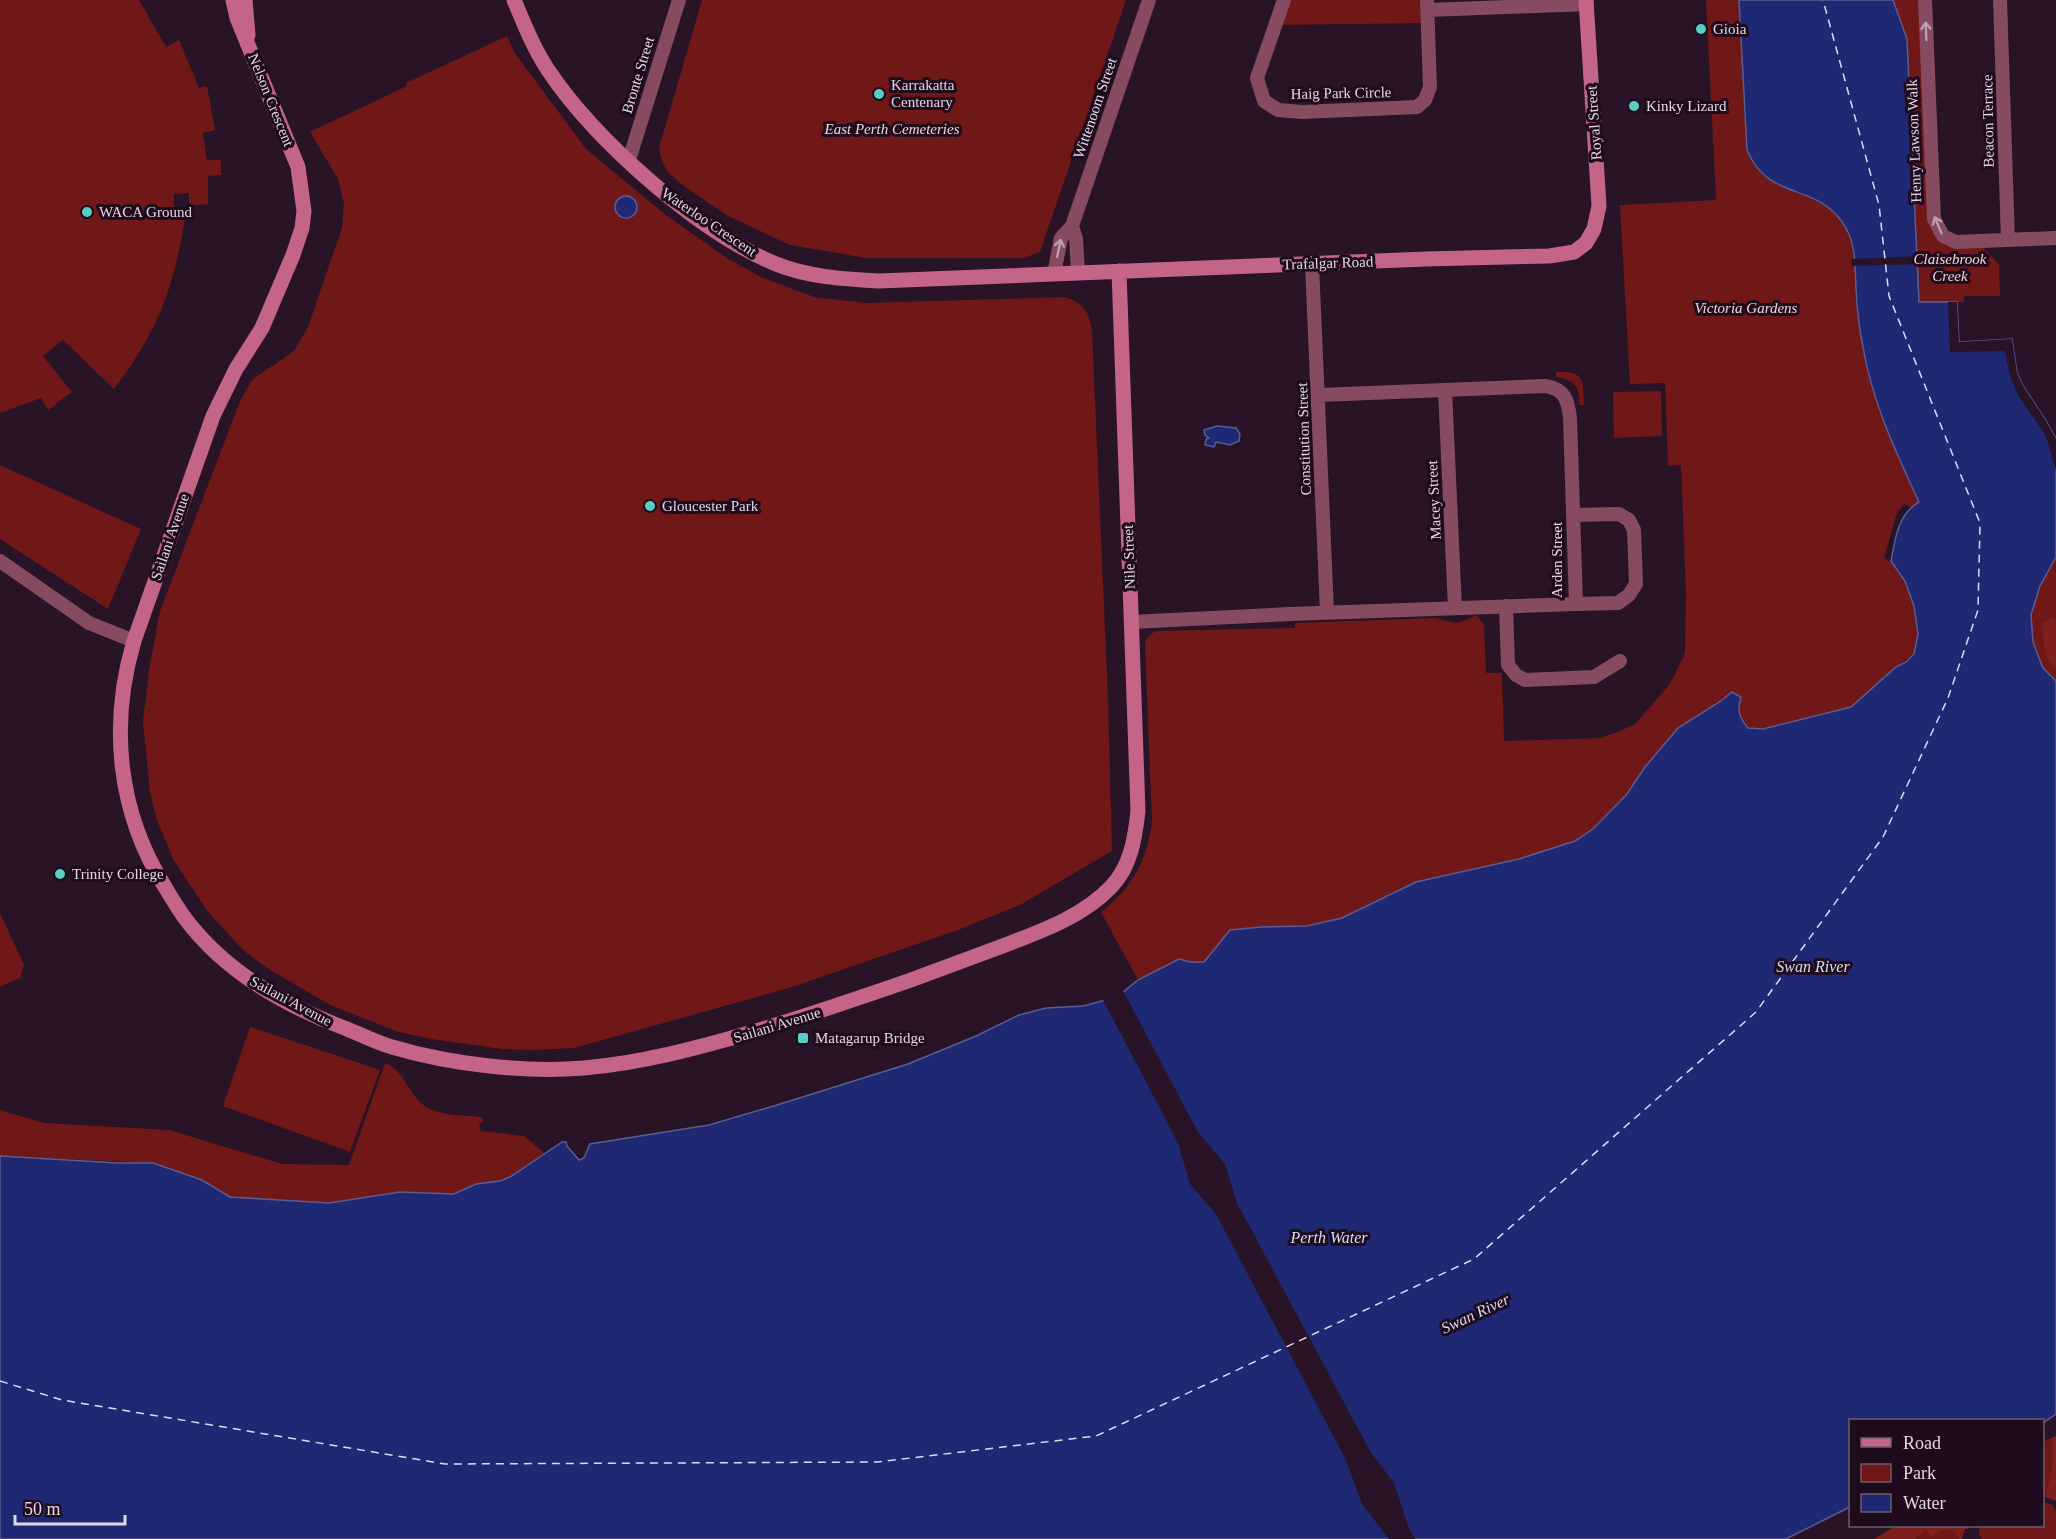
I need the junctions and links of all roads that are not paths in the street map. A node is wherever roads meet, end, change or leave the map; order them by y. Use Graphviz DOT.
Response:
graph roads {
  1 [pos="233,0"];
  2 [pos="245,0"];
  3 [pos="514,0"];
  4 [pos="679,0"];
  5 [pos="1149,0"];
  6 [pos="1284,0"];
  7 [pos="1925,0"];
  8 [pos="2000,0"];
  9 [pos="1587,2"];
  10 [pos="1428,5"];
  11 [pos="249,47"];
  12 [pos="293,153"];
  13 [pos="629,160"];
  14 [pos="1072,226"];
  15 [pos="2056,238"];
  16 [pos="2008,240"];
  17 [pos="1586,243"];
  18 [pos="1312,264"];
  19 [pos="1119,270"];
  20 [pos="1066,273"];
  21 [pos="1445,390"];
  22 [pos="1318,395"];
  23 [pos="1573,515"];
  24 [pos="0,561"];
  25 [pos="1576,604"];
  26 [pos="1506,606"];
  27 [pos="1455,608"];
  28 [pos="1327,612"];
  29 [pos="1131,622"];
  30 [pos="134,641"];
  31 [pos="1620,662"];
  32 [pos="1134,843"];
  1 -- 11 [label="street, Nelson Crescent"];
  2 -- 11 [label="street, Nelson Crescent"];
  3 -- 13 [label="street, Waterloo Crescent"];
  4 -- 13 [label="street, Bronte Street"];
  5 -- 14 [label="street, Wittenoom Street"];
  6 -- 10 [label="street, Haig Park Circle"];
  16 -- 7 [label="street, Henry Lawson Walk, one-way"];
  8 -- 16 [label="street, Beacon Terrace"];
  9 -- 10 [label="street"];
  9 -- 17 [label="street, Royal Street"];
  11 -- 12 [label="street, Nelson Crescent"];
  12 -- 30 [label="street, Sailani Avenue"];
  13 -- 20 [label="street, Waterloo Crescent"];
  14 -- 20 [label="street, Wittenoom Street"];
  20 -- 14 [label="street, Wittenoom Street, one-way"];
  15 -- 16 [label="street, Henry Lawson Walk"];
  17 -- 18 [label="street, Trafalgar Road"];
  18 -- 19 [label="street, Trafalgar Road"];
  18 -- 22 [label="street, Constitution Street"];
  19 -- 20 [label="street, Trafalgar Road"];
  19 -- 29 [label="street, Nile Street"];
  21 -- 22 [label="street, Arden Street"];
  21 -- 23 [label="street, Arden Street"];
  21 -- 27 [label="street, Macey Street"];
  22 -- 28 [label="street, Constitution Street"];
  23 -- 25 [label="street, Arden Street"];
  23 -- 25 [label="street"];
  24 -- 30 [label="street"];
  25 -- 26 [label="street, Arden Street"];
  26 -- 27 [label="street, Arden Street"];
  26 -- 31 [label="street"];
  27 -- 28 [label="street, Arden Street"];
  28 -- 29 [label="street, Arden Street"];
  29 -- 32 [label="street, Nile Street"];
  30 -- 32 [label="street, Sailani Avenue"];
}
